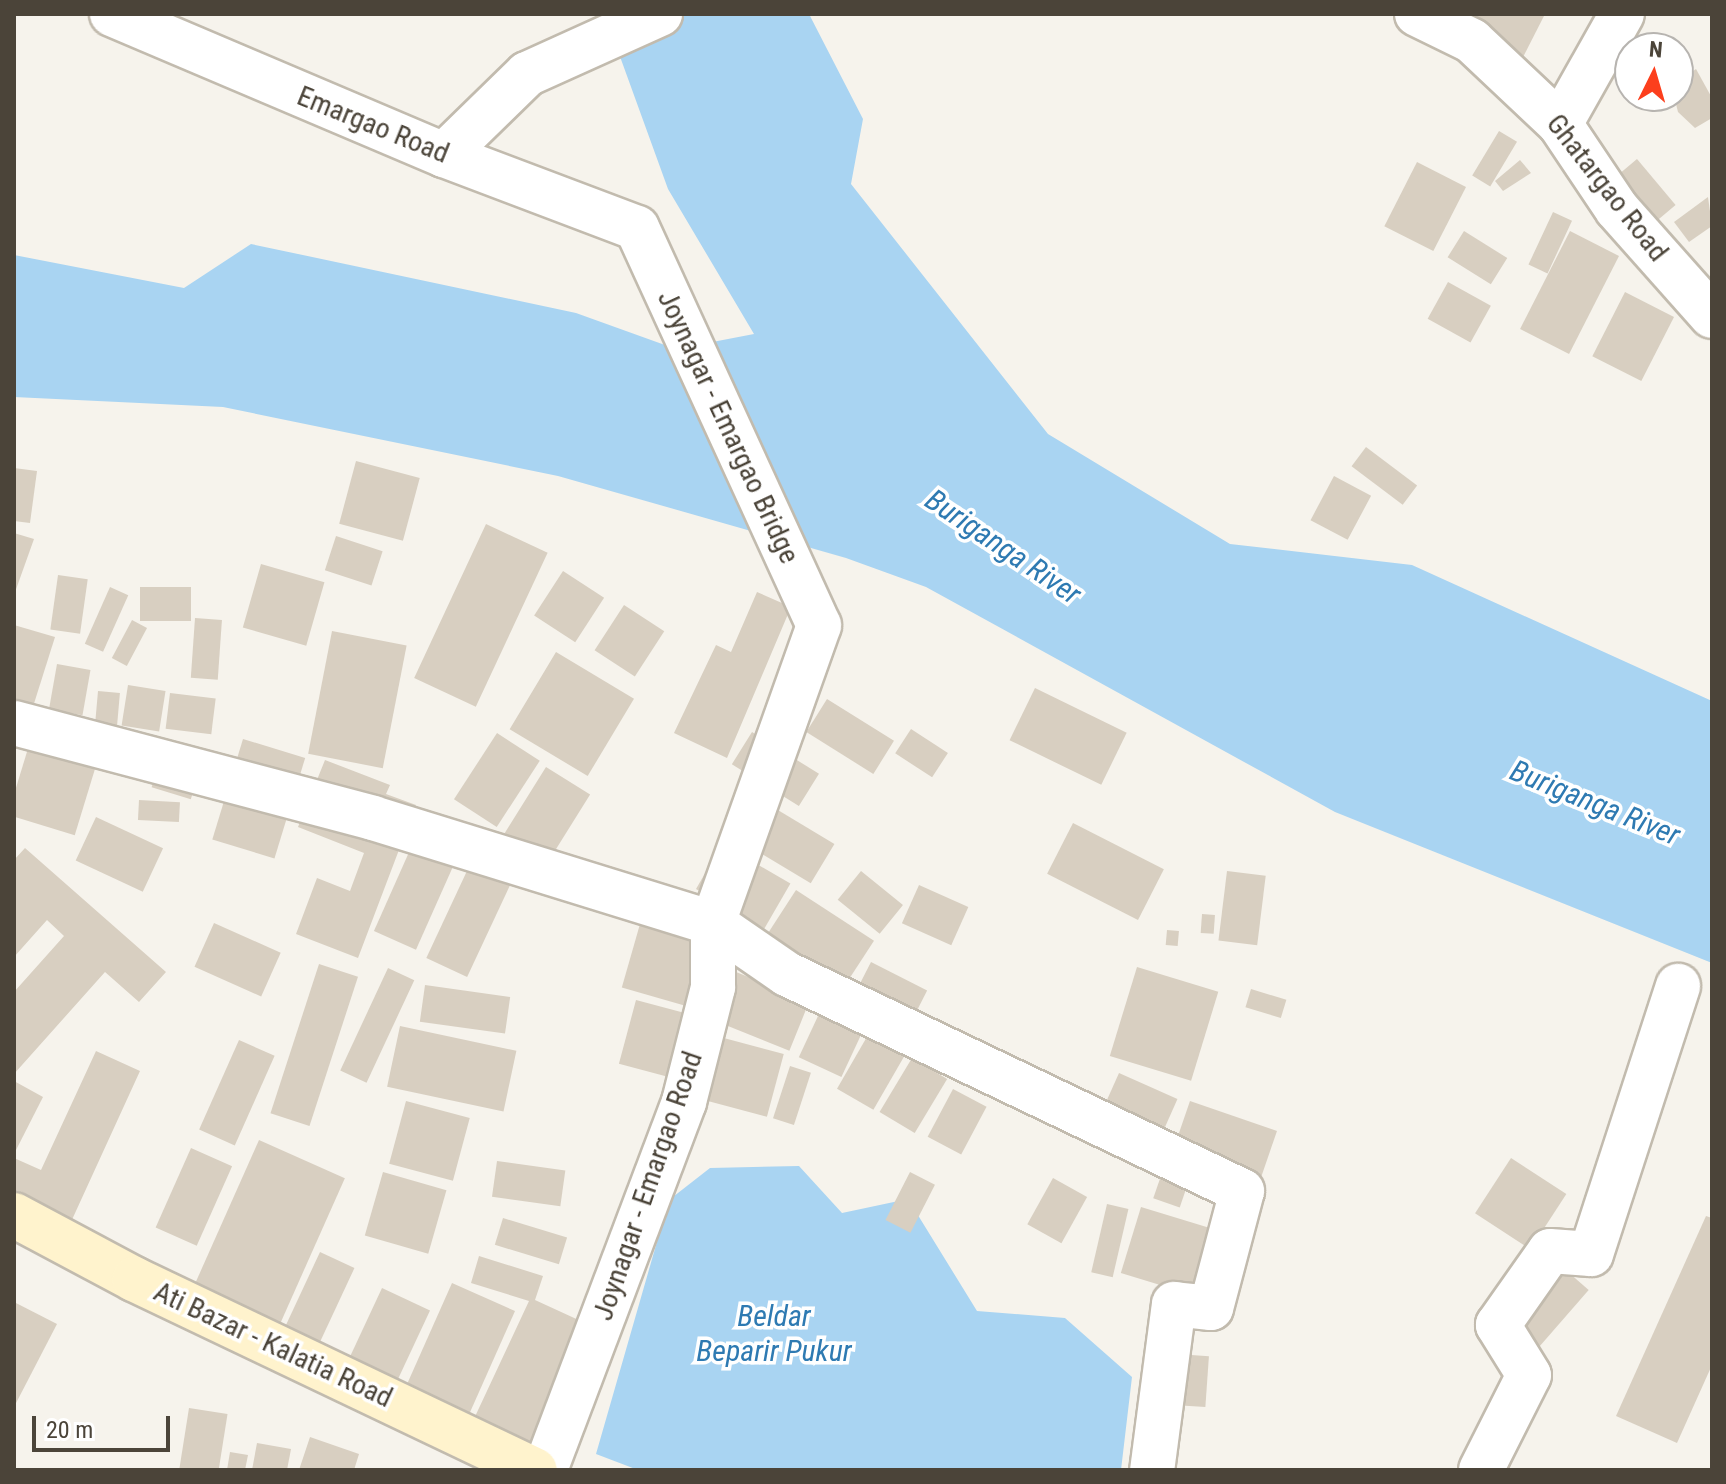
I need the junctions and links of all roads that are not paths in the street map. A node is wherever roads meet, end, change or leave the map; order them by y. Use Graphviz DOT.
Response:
graph roads {
  1 [pos="112,14"];
  2 [pos="660,14"];
  3 [pos="1417,14"];
  4 [pos="1622,14"];
  5 [pos="1560,124"];
  6 [pos="444,155"];
  7 [pos="637,228"];
  8 [pos="1712,316"];
  9 [pos="819,625"];
  10 [pos="14,723"];
  11 [pos="713,923"];
  12 [pos="1678,986"];
  13 [pos="14,1215"];
  14 [pos="535,1470"];
  15 [pos="545,1470"];
  16 [pos="1152,1470"];
  17 [pos="1481,1470"];
  1 -- 6 [label="street, Emargao Road"];
  2 -- 6 [label="street"];
  3 -- 5 [label="street, Ghatargao Road"];
  4 -- 5 [label="street"];
  5 -- 8 [label="street, Ghatargao Road"];
  6 -- 7 [label="street, Emargao Road"];
  7 -- 9 [label="street, Joynagar - Emargao Bridge"];
  9 -- 11 [label="street, Joynagar - Emargao Road"];
  10 -- 11 [label="street"];
  11 -- 15 [label="street, Joynagar - Emargao Road"];
  11 -- 16 [label="street"];
  12 -- 17 [label="street"];
  13 -- 14 [label="main road, Ati Bazar - Kalatia Road"];
}
